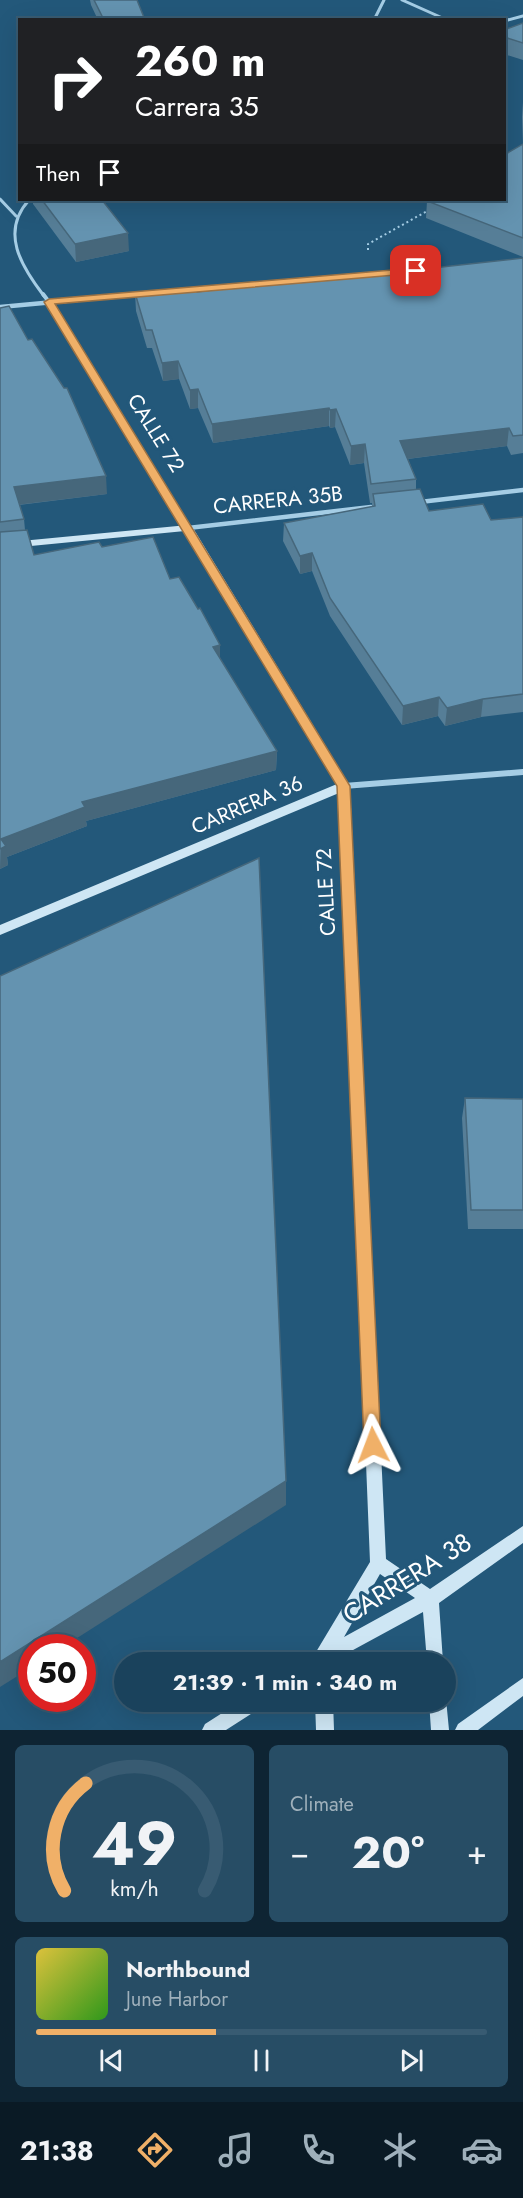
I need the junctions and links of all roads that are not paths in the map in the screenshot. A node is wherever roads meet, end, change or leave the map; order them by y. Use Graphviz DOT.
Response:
graph roads {
  1 [pos="384,0"];
  2 [pos="402,0"];
  3 [pos="523,16"];
  4 [pos="375,18"];
  5 [pos="442,18"];
  6 [pos="506,20"];
  7 [pos="0,198"];
  8 [pos="28,201"];
  9 [pos="16,216"];
  10 [pos="372,275"];
  11 [pos="303,280"];
  12 [pos="268,283"];
  13 [pos="188,290"];
  14 [pos="153,293"];
  15 [pos="49,302"];
  16 [pos="0,307"];
  17 [pos="523,490"];
  18 [pos="407,503"];
  19 [pos="384,506"];
  20 [pos="188,528"];
  21 [pos="0,546"];
  22 [pos="523,771"];
  23 [pos="344,786"];
  24 [pos="0,930"];
  25 [pos="523,1534"];
  26 [pos="378,1563"];
  27 [pos="430,1599"];
  28 [pos="325,1652"];
  29 [pos="336,1652"];
  30 [pos="434,1652"];
  31 [pos="523,1686"];
  32 [pos="239,1712"];
  33 [pos="324,1712"];
  34 [pos="439,1712"];
  35 [pos="211,1730"];
  36 [pos="325,1730"];
  37 [pos="440,1730"];
  38 [pos="464,1730"];
  1 -- 4 [label="lane"];
  2 -- 5 [label="lane"];
  3 -- 6 [label="lane"];
  7 -- 9 [label="lane"];
  8 -- 9 [label="lane"];
  9 -- 15 [label="lane"];
  10 -- 11 [label="street"];
  12 -- 13 [label="street"];
  14 -- 15 [label="street"];
  15 -- 16 [label="street"];
  15 -- 20 [label="street, CALLE 72"];
  17 -- 18 [label="street"];
  19 -- 20 [label="street, CARRERA 35B"];
  20 -- 21 [label="main road, CARRERA 35B"];
  20 -- 23 [label="main road, CALLE 72"];
  22 -- 23 [label="street, CARRERA 36"];
  23 -- 24 [label="main road, CARRERA 36"];
  23 -- 26 [label="main road, CALLE 72"];
  25 -- 27 [label="main road, CARRERA 38"];
  26 -- 27 [label="main road"];
  26 -- 28 [label="main road"];
  27 -- 29 [label="main road, CARRERA 38"];
  27 -- 30 [label="main road"];
  31 -- 38 [label="main road"];
  32 -- 35 [label="main road"];
  33 -- 36 [label="main road"];
  34 -- 37 [label="main road"];
}
